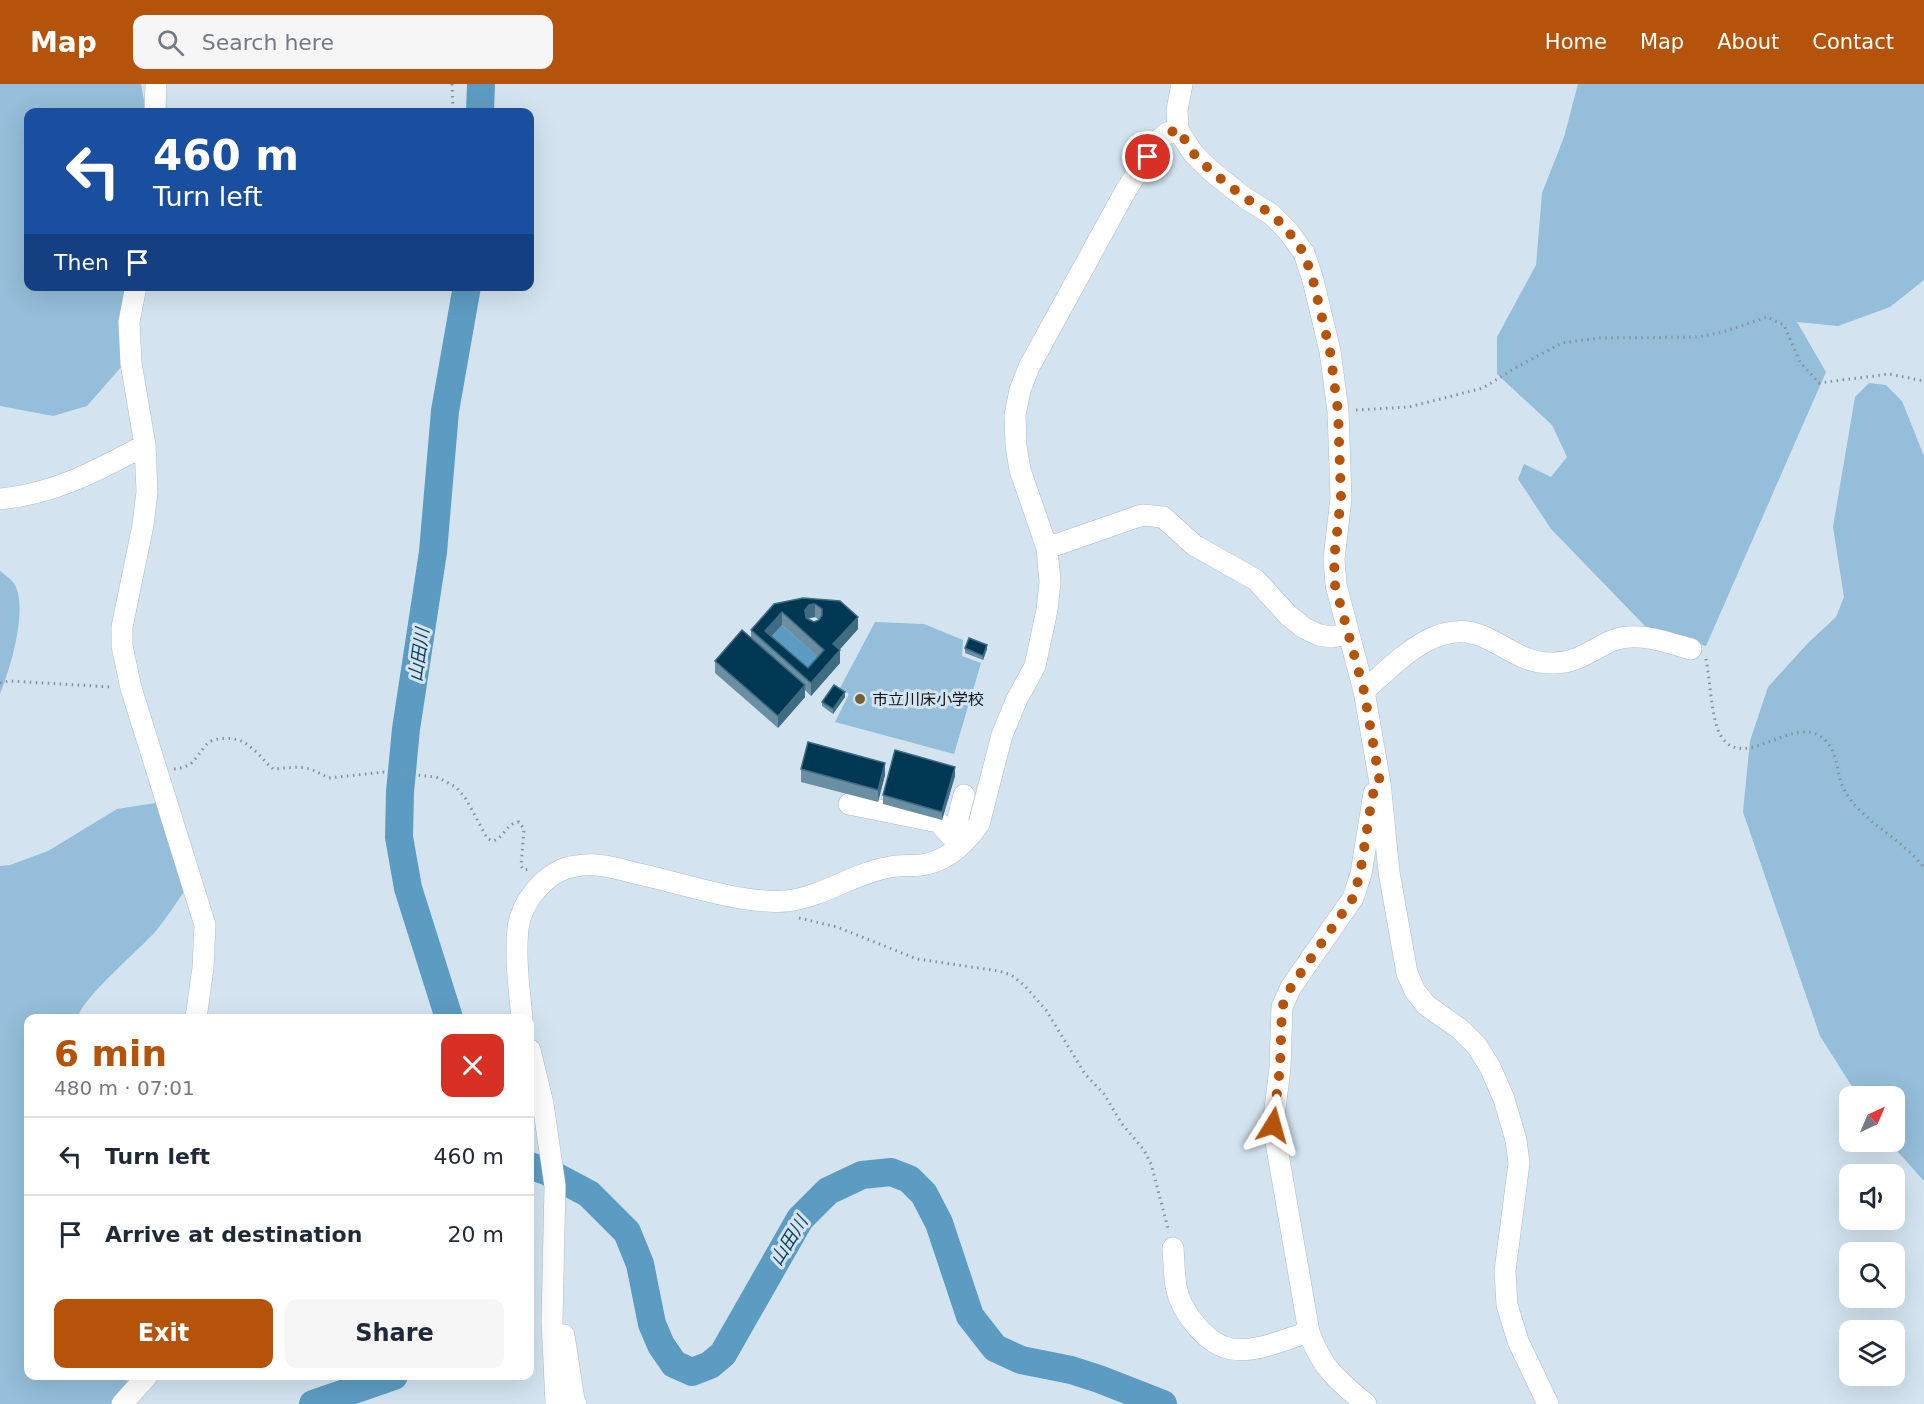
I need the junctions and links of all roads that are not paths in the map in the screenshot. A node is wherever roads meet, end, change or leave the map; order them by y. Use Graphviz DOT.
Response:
graph roads {
  1 [pos="156,84"];
  2 [pos="1182,84"];
  3 [pos="154,108"];
  4 [pos="1178,129"];
  5 [pos="135,291"];
  6 [pos="145,445"];
  7 [pos="0,499"];
  8 [pos="1047,548"];
  9 [pos="1349,634"];
  10 [pos="1691,649"];
  11 [pos="1364,691"];
  12 [pos="1380,783"];
  13 [pos="964,795"];
  14 [pos="849,804"];
  15 [pos="957,842"];
  16 [pos="197,1014"];
  17 [pos="522,1014"];
  18 [pos="534,1067"];
  19 [pos="1173,1248"];
  20 [pos="552,1321"];
  21 [pos="1309,1332"];
  22 [pos="143,1380"];
  23 [pos="122,1404"];
  24 [pos="556,1404"];
  25 [pos="576,1404"];
  26 [pos="1366,1404"];
  27 [pos="1548,1404"];
  1 -- 3 [label="street"];
  2 -- 4 [label="street"];
  4 -- 8 [label="street"];
  4 -- 9 [label="street"];
  5 -- 6 [label="street"];
  6 -- 7 [label="street"];
  6 -- 16 [label="street"];
  8 -- 9 [label="street"];
  8 -- 15 [label="street"];
  9 -- 11 [label="street"];
  10 -- 11 [label="street"];
  11 -- 12 [label="street"];
  12 -- 21 [label="street"];
  12 -- 27 [label="street"];
  13 -- 15 [label="street"];
  14 -- 15 [label="street"];
  15 -- 17 [label="street"];
  18 -- 20 [label="street"];
  19 -- 21 [label="street"];
  20 -- 24 [label="street"];
  20 -- 25 [label="street"];
  21 -- 26 [label="street"];
  22 -- 23 [label="street"];
}
